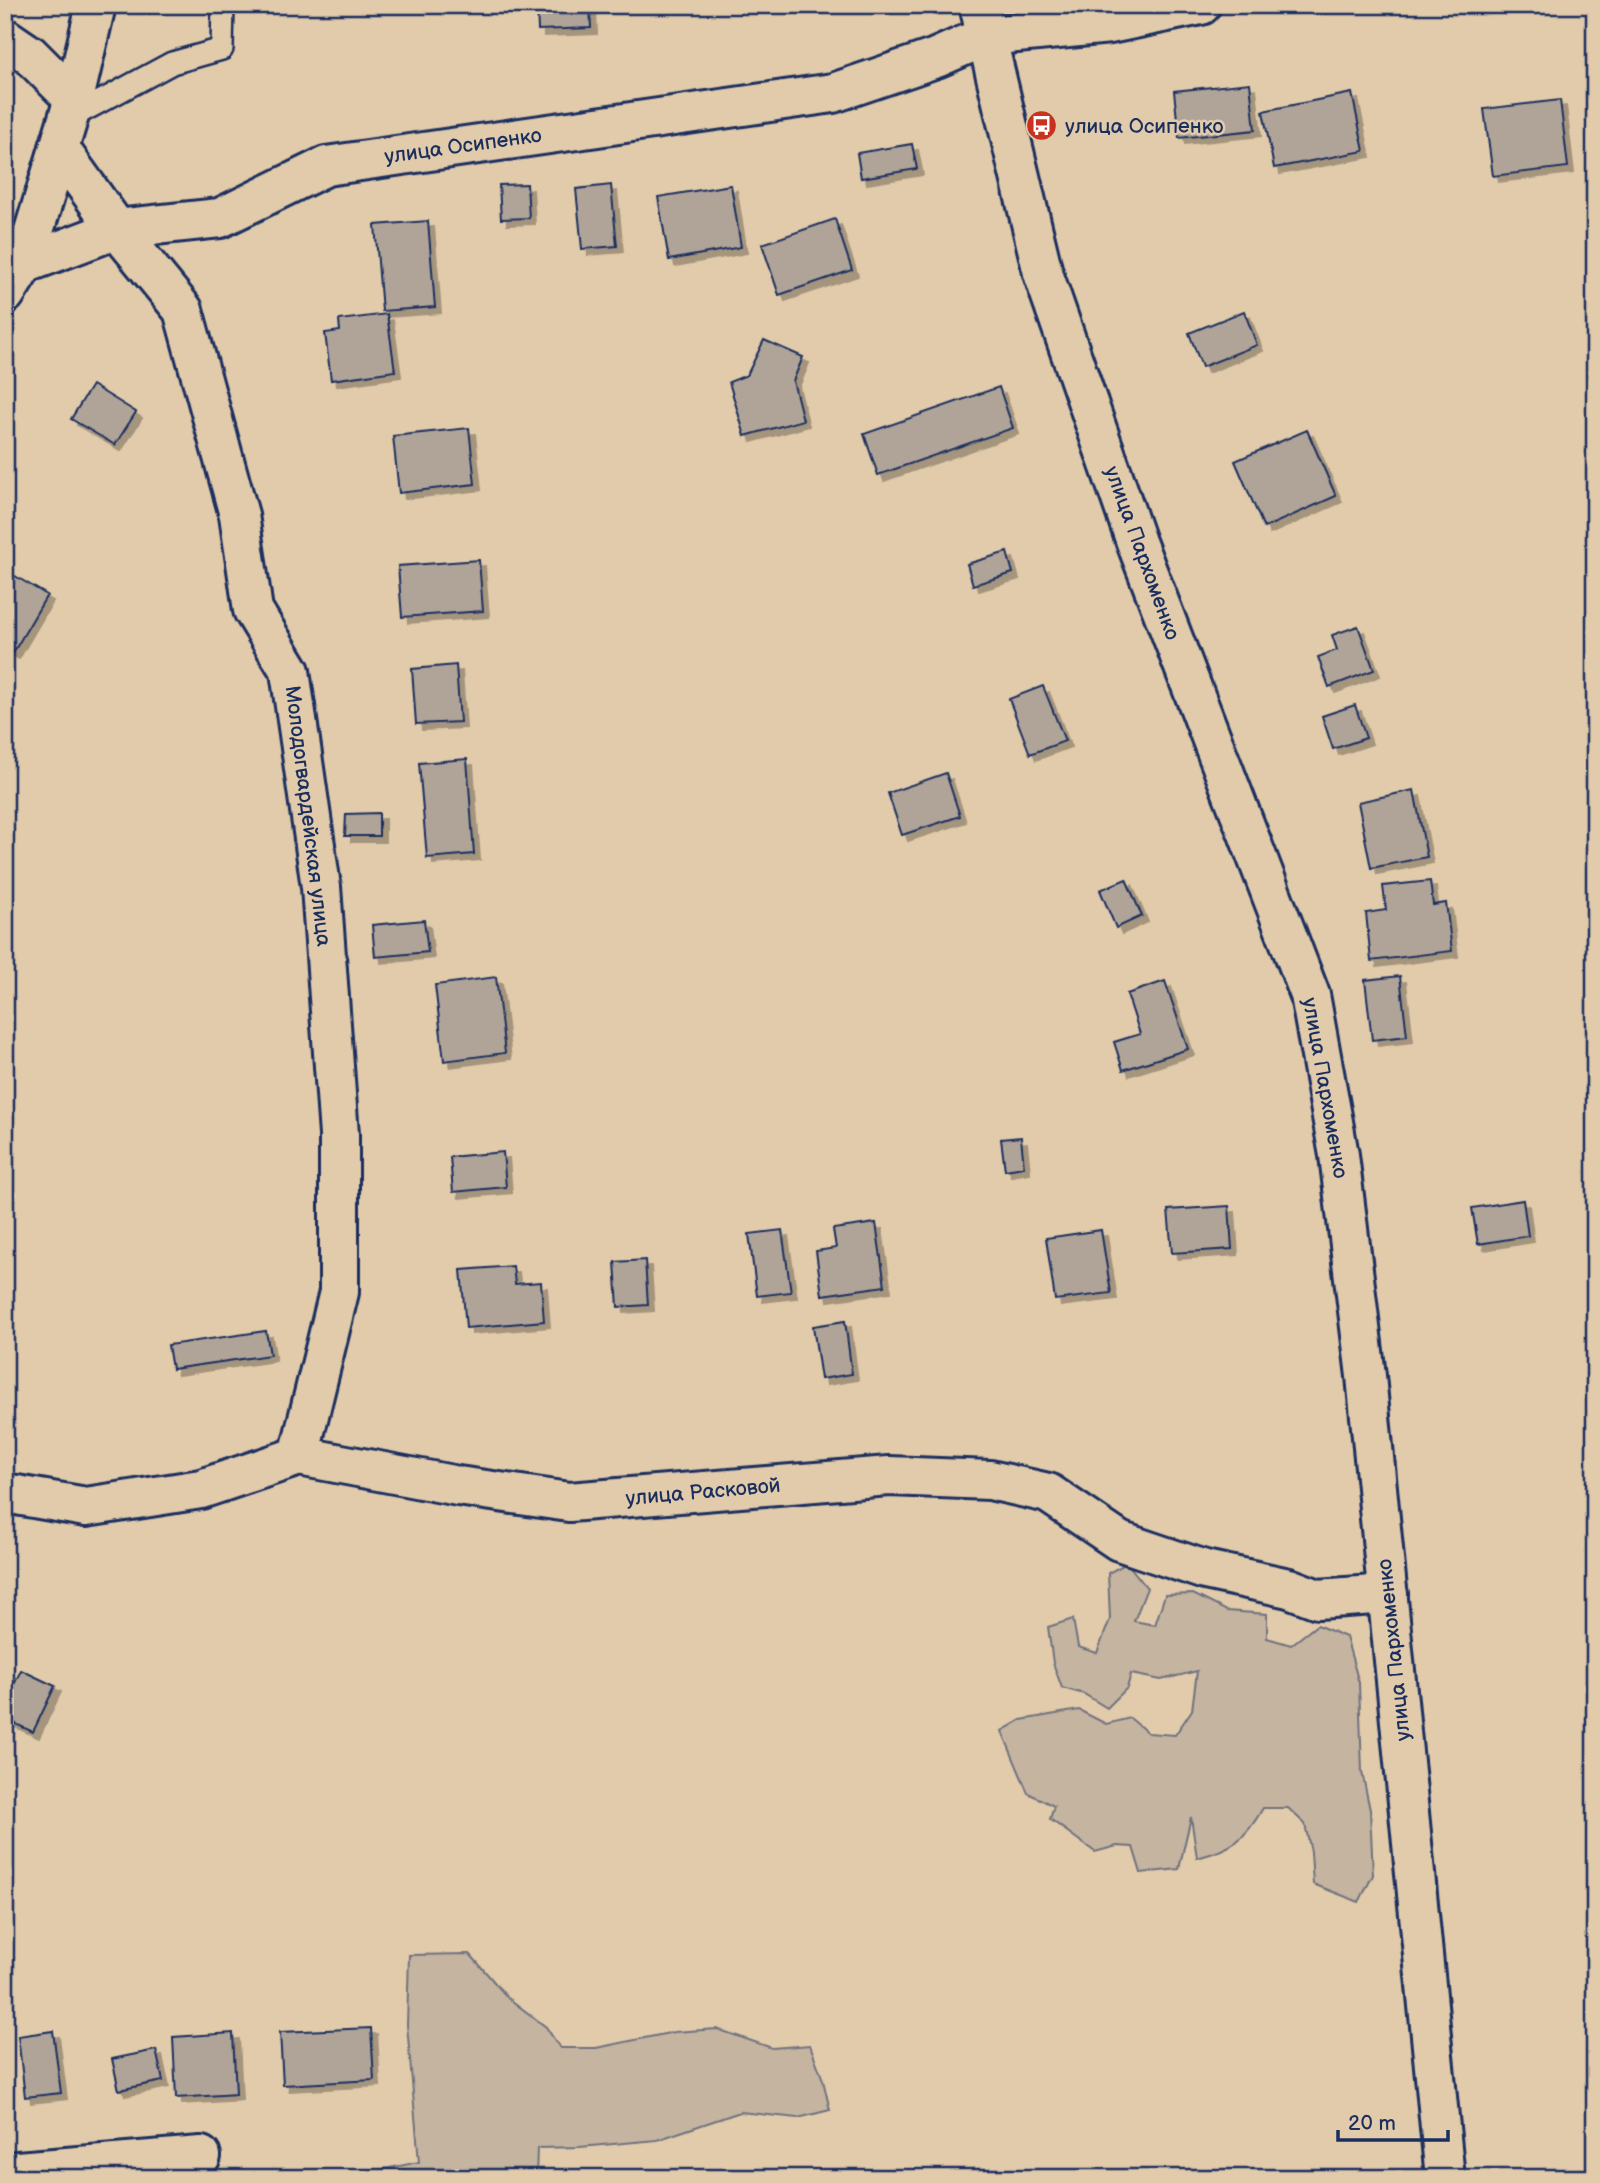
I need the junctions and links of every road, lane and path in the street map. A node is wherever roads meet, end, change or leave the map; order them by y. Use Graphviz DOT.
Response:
graph roads {
  1 [pos="96,5"];
  2 [pos="223,5"];
  3 [pos="1201,5"];
  4 [pos="982,21"];
  5 [pos="5,38"];
  6 [pos="67,122"];
  7 [pos="117,229"];
  8 [pos="15,279"];
  9 [pos="299,1456"];
  10 [pos="5,1493"];
  11 [pos="1388,1594"];
  12 [pos="201,2156"];
  13 [pos="5,2172"];
  14 [pos="1445,2178"];
  1 -- 6 [label="street"];
  2 -- 6 [label="lane"];
  3 -- 4 [label="street, улица Осипенко"];
  4 -- 7 [label="street, улица Осипенко"];
  4 -- 11 [label="street, улица Пархоменко"];
  5 -- 6 [label="street, Молодогвардейская улица"];
  6 -- 7 [label="street, Молодогвардейская улица"];
  6 -- 8 [label="street"];
  7 -- 8 [label="street, улица Осипенко"];
  7 -- 9 [label="street, Молодогвардейская улица"];
  9 -- 10 [label="street, улица Расковой"];
  9 -- 11 [label="street, улица Расковой"];
  11 -- 14 [label="street, улица Пархоменко"];
  12 -- 13 [label="street"];
}
